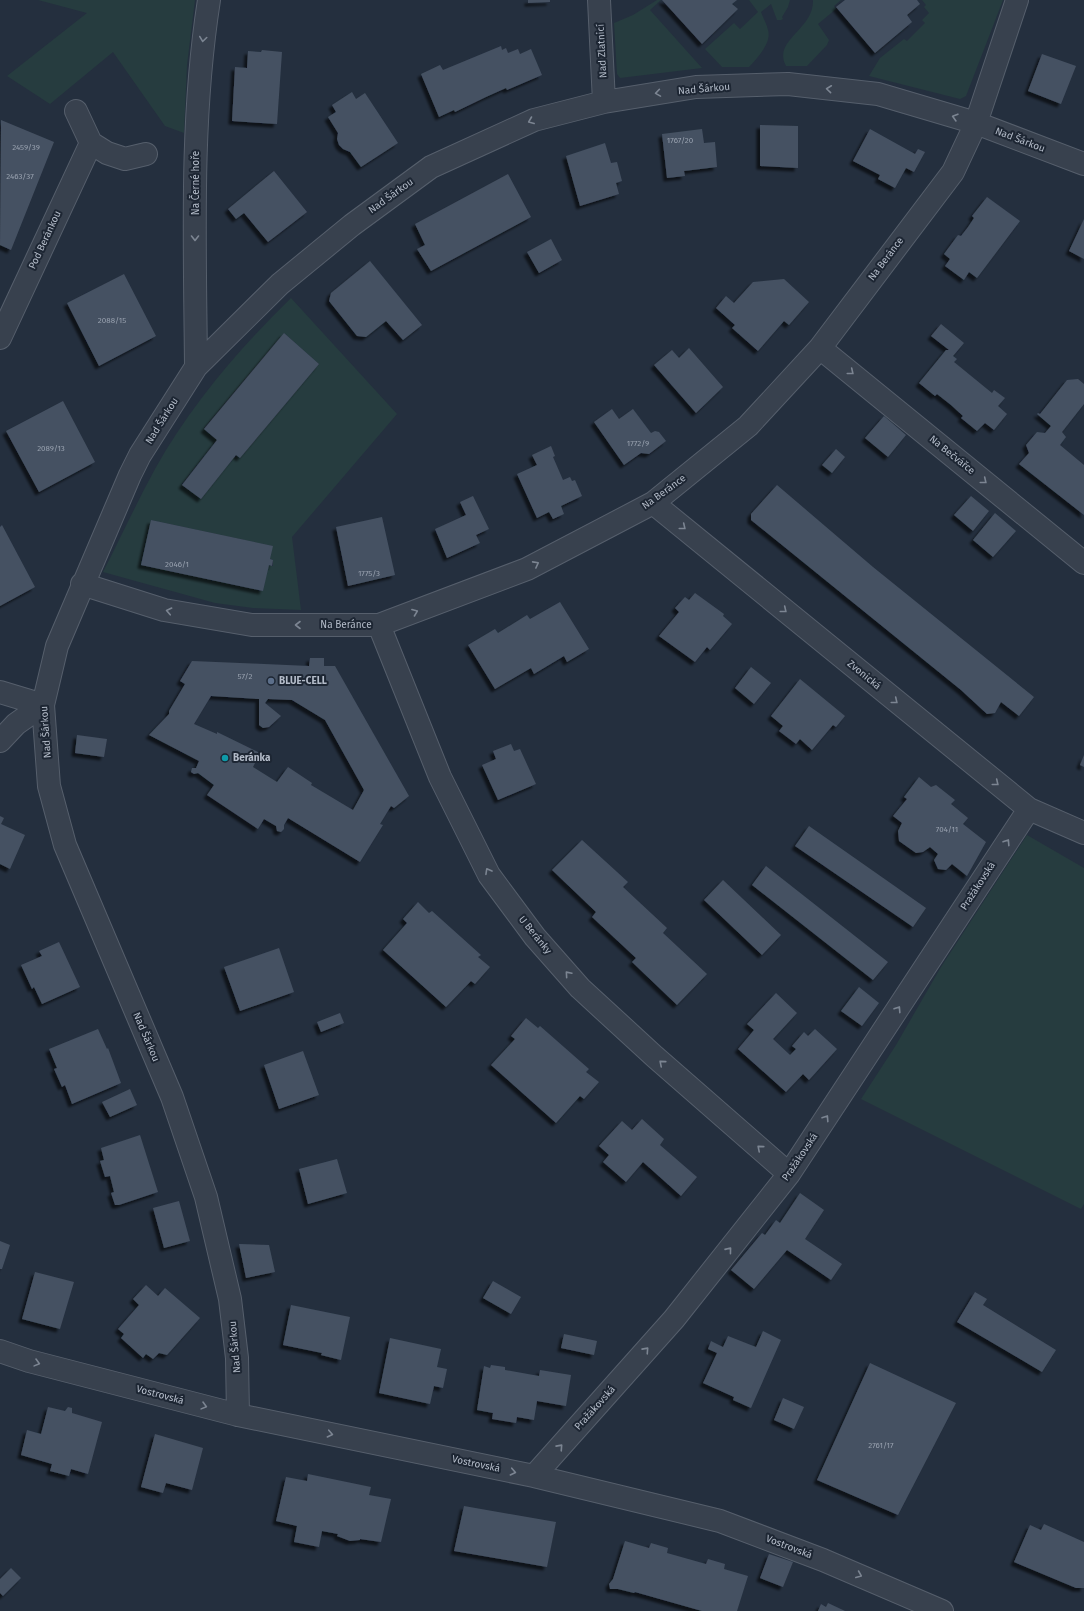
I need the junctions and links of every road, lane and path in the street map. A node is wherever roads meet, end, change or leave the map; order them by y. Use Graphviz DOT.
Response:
graph roads {
  1 [pos="209,0"];
  2 [pos="599,0"];
  3 [pos="1017,0"];
  4 [pos="604,102"];
  5 [pos="76,111"];
  6 [pos="976,123"];
  7 [pos="91,143"];
  8 [pos="146,154"];
  9 [pos="1084,164"];
  10 [pos="0,338"];
  11 [pos="820,348"];
  12 [pos="196,367"];
  13 [pos="653,503"];
  14 [pos="1084,563"];
  15 [pos="82,584"];
  16 [pos="379,625"];
  17 [pos="0,692"];
  18 [pos="43,705"];
  19 [pos="0,741"];
  20 [pos="1028,809"];
  21 [pos="1084,833"];
  22 [pos="789,1174"];
  23 [pos="0,1351"];
  24 [pos="238,1415"];
  25 [pos="534,1476"];
  26 [pos="942,1611"];
  1 -- 12 [label="street, Na Černé hoře, one-way"];
  2 -- 4 [label="street, Nad Zlatnicí"];
  3 -- 6 [label="street, Na Beránce"];
  6 -- 4 [label="street, Nad Šárkou, one-way"];
  4 -- 12 [label="street, Nad Šárkou, one-way"];
  5 -- 7 [label="street"];
  6 -- 9 [label="street, Nad Šárkou"];
  6 -- 11 [label="street, Na Beránce"];
  7 -- 8 [label="street"];
  7 -- 10 [label="street, Pod Beránkou"];
  11 -- 13 [label="street, Na Beránce"];
  11 -- 14 [label="street, Na Bečvářce, one-way"];
  12 -- 15 [label="street, Nad Šárkou"];
  16 -- 13 [label="street, Na Beránce, one-way"];
  13 -- 20 [label="street, Zvonická, one-way"];
  16 -- 15 [label="street, Na Beránce, one-way"];
  15 -- 18 [label="street, Nad Šárkou"];
  22 -- 16 [label="street, U Beránky, one-way"];
  17 -- 18 [label="street"];
  18 -- 19 [label="street"];
  18 -- 24 [label="street, Nad Šárkou"];
  20 -- 21 [label="street, Zvonická"];
  22 -- 20 [label="street, Pražákovská, one-way"];
  25 -- 22 [label="street, Pražákovská, one-way"];
  23 -- 24 [label="street, Vostrovská, one-way"];
  24 -- 25 [label="street, Vostrovská, one-way"];
  25 -- 26 [label="street, Vostrovská, one-way"];
}
